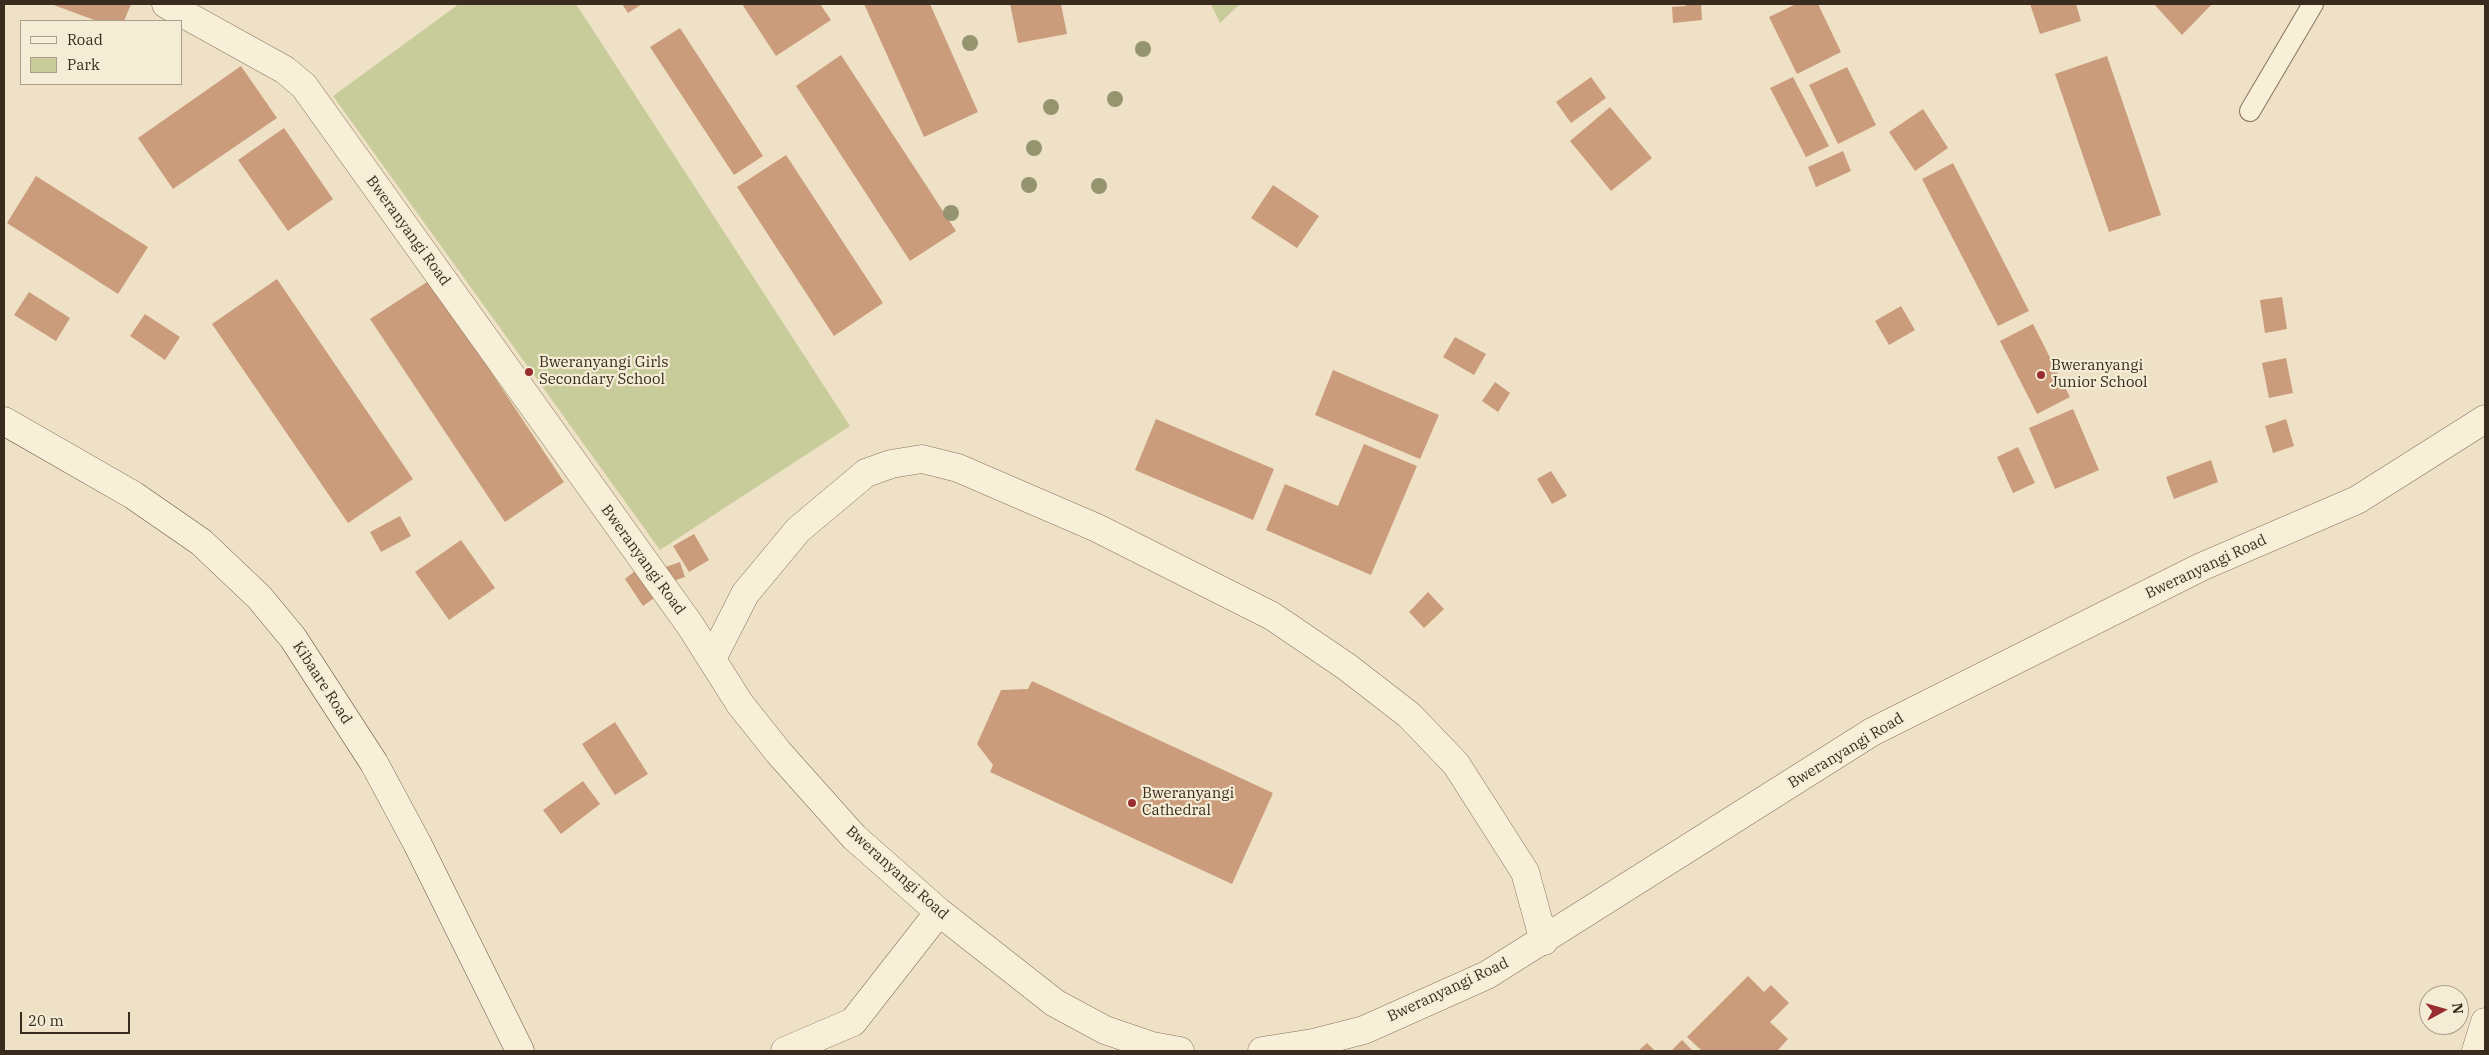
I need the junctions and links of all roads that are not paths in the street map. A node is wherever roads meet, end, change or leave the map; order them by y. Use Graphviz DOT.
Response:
graph roads {
  1 [pos="166,4"];
  2 [pos="2313,4"];
  3 [pos="2250,111"];
  4 [pos="2485,419"];
  5 [pos="4,421"];
  6 [pos="712,659"];
  7 [pos="939,912"];
  8 [pos="1544,941"];
  9 [pos="2485,1022"];
  10 [pos="520,1051"];
  11 [pos="785,1051"];
  12 [pos="1180,1051"];
  13 [pos="1262,1051"];
  14 [pos="2476,1051"];
  1 -- 6 [label="street, Bweranyangi Road"];
  2 -- 3 [label="lane"];
  4 -- 8 [label="street, Bweranyangi Road"];
  5 -- 10 [label="street, Kibaare Road"];
  6 -- 7 [label="street, Bweranyangi Road"];
  6 -- 8 [label="street"];
  7 -- 11 [label="street"];
  7 -- 12 [label="street, Bweranyangi Road"];
  8 -- 13 [label="street, Bweranyangi Road"];
  9 -- 14 [label="street"];
}
